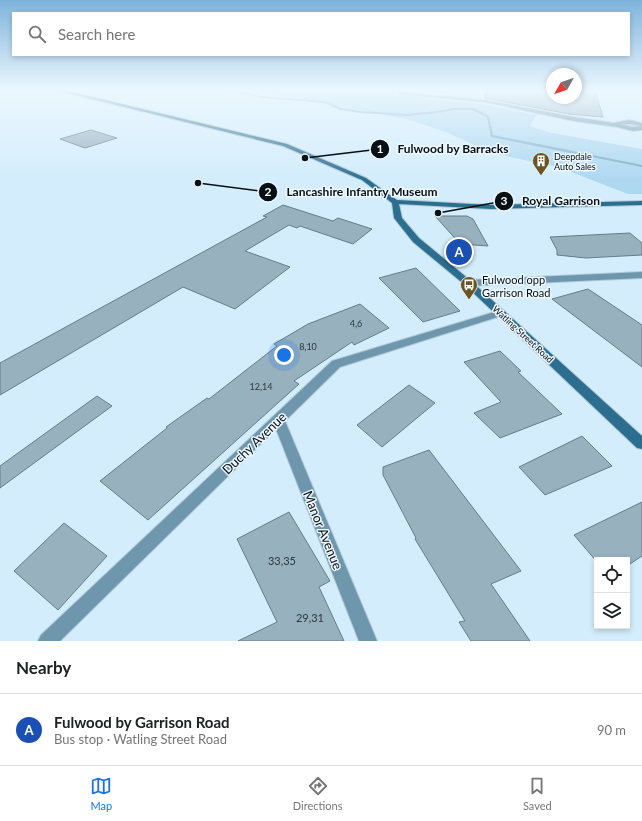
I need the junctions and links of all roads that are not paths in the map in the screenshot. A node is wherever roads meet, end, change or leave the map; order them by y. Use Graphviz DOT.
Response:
graph roads {
  1 [pos="181,120"];
  2 [pos="581,120"];
  3 [pos="642,127"];
  4 [pos="395,202"];
  5 [pos="642,203"];
  6 [pos="642,275"];
  7 [pos="468,283"];
  8 [pos="500,313"];
  9 [pos="278,419"];
  10 [pos="642,444"];
  11 [pos="48,641"];
  12 [pos="368,641"];
  1 -- 4 [label="main road"];
  2 -- 3 [label="street"];
  4 -- 5 [label="main road"];
  4 -- 7 [label="main road, Watling Street Road"];
  6 -- 7 [label="street"];
  7 -- 8 [label="main road, Watling Street Road"];
  8 -- 9 [label="street, Duchy Avenue"];
  8 -- 10 [label="main road, Watling Street Road"];
  9 -- 11 [label="street, Duchy Avenue"];
  9 -- 12 [label="street, Manor Avenue"];
}
